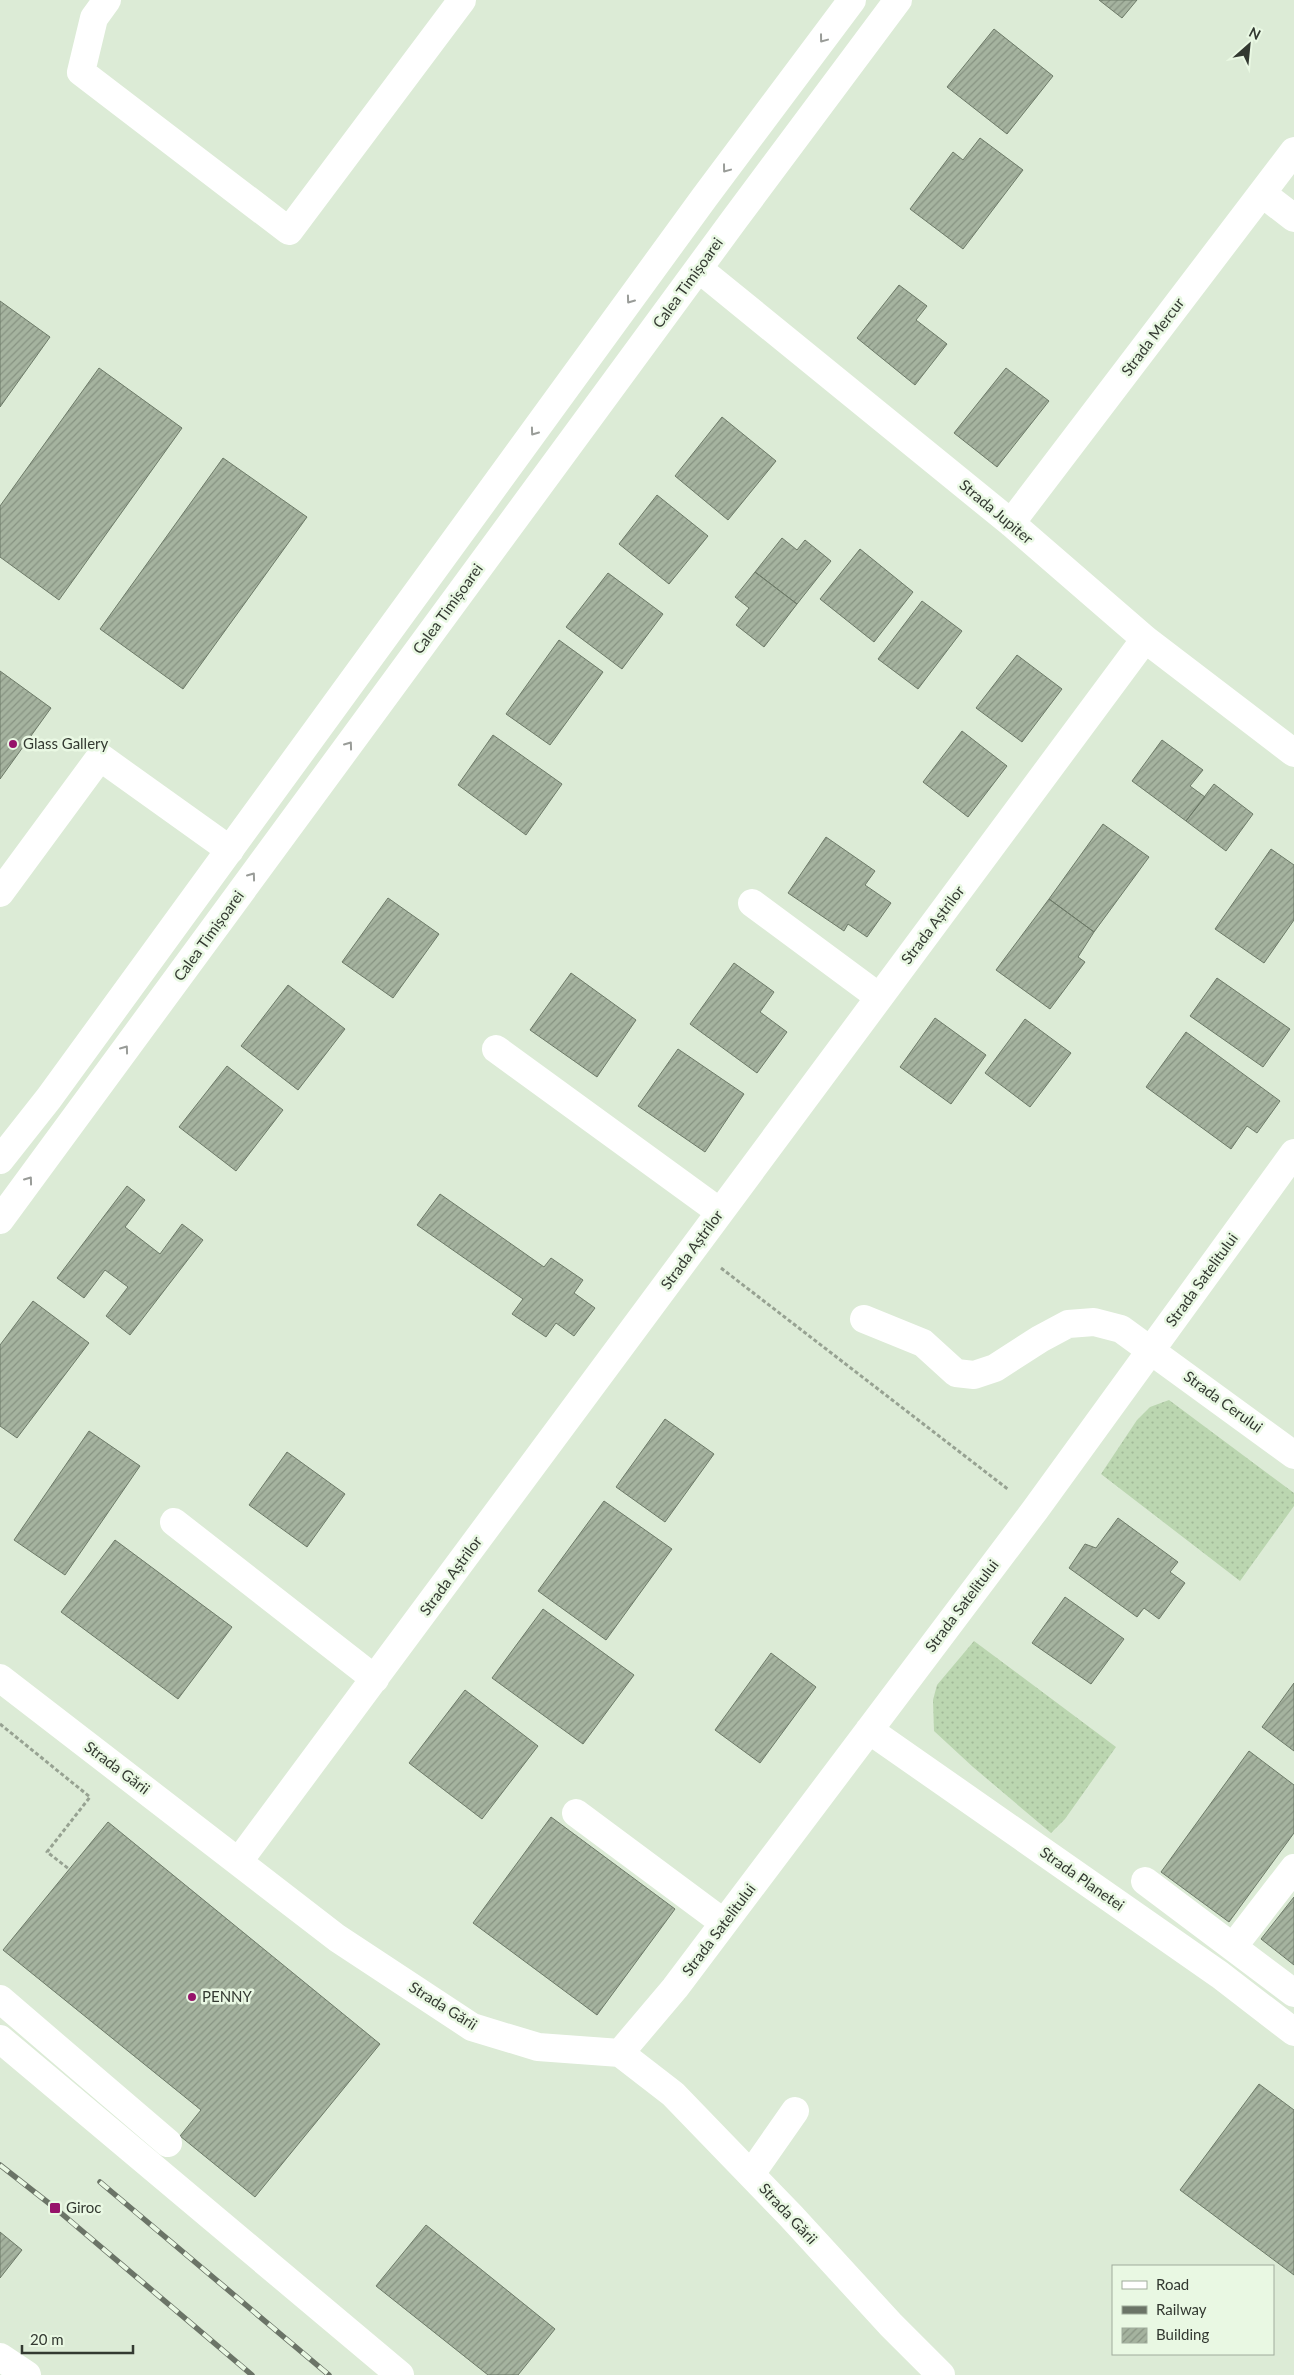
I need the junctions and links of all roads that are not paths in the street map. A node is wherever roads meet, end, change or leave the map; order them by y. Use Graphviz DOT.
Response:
graph roads {
  1 [pos="107,0"];
  2 [pos="462,0"];
  3 [pos="852,0"];
  4 [pos="898,0"];
  5 [pos="1294,151"];
  6 [pos="1263,194"];
  7 [pos="1294,218"];
  8 [pos="699,269"];
  9 [pos="1011,523"];
  10 [pos="1145,639"];
  11 [pos="1294,754"];
  12 [pos="230,850"];
  13 [pos="0,893"];
  14 [pos="752,903"];
  15 [pos="879,997"];
  16 [pos="496,1049"];
  17 [pos="1294,1153"];
  18 [pos="0,1160"];
  19 [pos="720,1212"];
  20 [pos="0,1220"];
  21 [pos="864,1319"];
  22 [pos="1151,1350"];
  23 [pos="1294,1455"];
  24 [pos="174,1522"];
  25 [pos="0,1678"];
  26 [pos="375,1679"];
  27 [pos="869,1730"];
  28 [pos="576,1812"];
  29 [pos="239,1861"];
  30 [pos="1294,1868"];
  31 [pos="1145,1881"];
  32 [pos="724,1923"];
  33 [pos="1233,1947"];
  34 [pos="1294,1992"];
  35 [pos="0,2000"];
  36 [pos="1289,2019"];
  37 [pos="0,2039"];
  38 [pos="620,2053"];
  39 [pos="796,2111"];
  40 [pos="168,2143"];
  41 [pos="751,2174"];
  42 [pos="0,2357"];
  43 [pos="27,2375"];
  44 [pos="400,2375"];
  45 [pos="941,2375"];
  1 -- 2 [label="street"];
  3 -- 12 [label="street, one-way"];
  4 -- 8 [label="street, Calea Timișoarei"];
  5 -- 6 [label="street, Strada Mercur"];
  6 -- 7 [label="street"];
  6 -- 9 [label="street, Strada Mercur"];
  8 -- 9 [label="street, Strada Jupiter"];
  20 -- 8 [label="street, Calea Timișoarei, one-way"];
  9 -- 10 [label="street, Strada Jupiter"];
  10 -- 11 [label="street, Strada Jupiter"];
  10 -- 15 [label="street, Strada Aștrilor"];
  12 -- 13 [label="street"];
  12 -- 18 [label="street"];
  14 -- 15 [label="street"];
  15 -- 19 [label="street, Strada Aștrilor"];
  16 -- 19 [label="street"];
  17 -- 22 [label="street, Strada Satelitului"];
  19 -- 26 [label="street, Strada Aștrilor"];
  21 -- 22 [label="street, Strada Cerului"];
  22 -- 23 [label="street, Strada Cerului"];
  22 -- 27 [label="street, Strada Satelitului"];
  24 -- 26 [label="street"];
  25 -- 29 [label="street, Strada Gării"];
  26 -- 29 [label="street, Strada Aștrilor"];
  27 -- 32 [label="street, Strada Satelitului"];
  27 -- 36 [label="street, Strada Planetei"];
  28 -- 32 [label="street"];
  29 -- 38 [label="street, Strada Gării"];
  30 -- 33 [label="street"];
  31 -- 33 [label="street"];
  32 -- 38 [label="street, Strada Satelitului"];
  33 -- 34 [label="street"];
  35 -- 40 [label="street"];
  37 -- 44 [label="street"];
  38 -- 41 [label="street, Strada Gării"];
  39 -- 41 [label="street"];
  41 -- 45 [label="street, Strada Gării"];
  42 -- 43 [label="street"];
}
